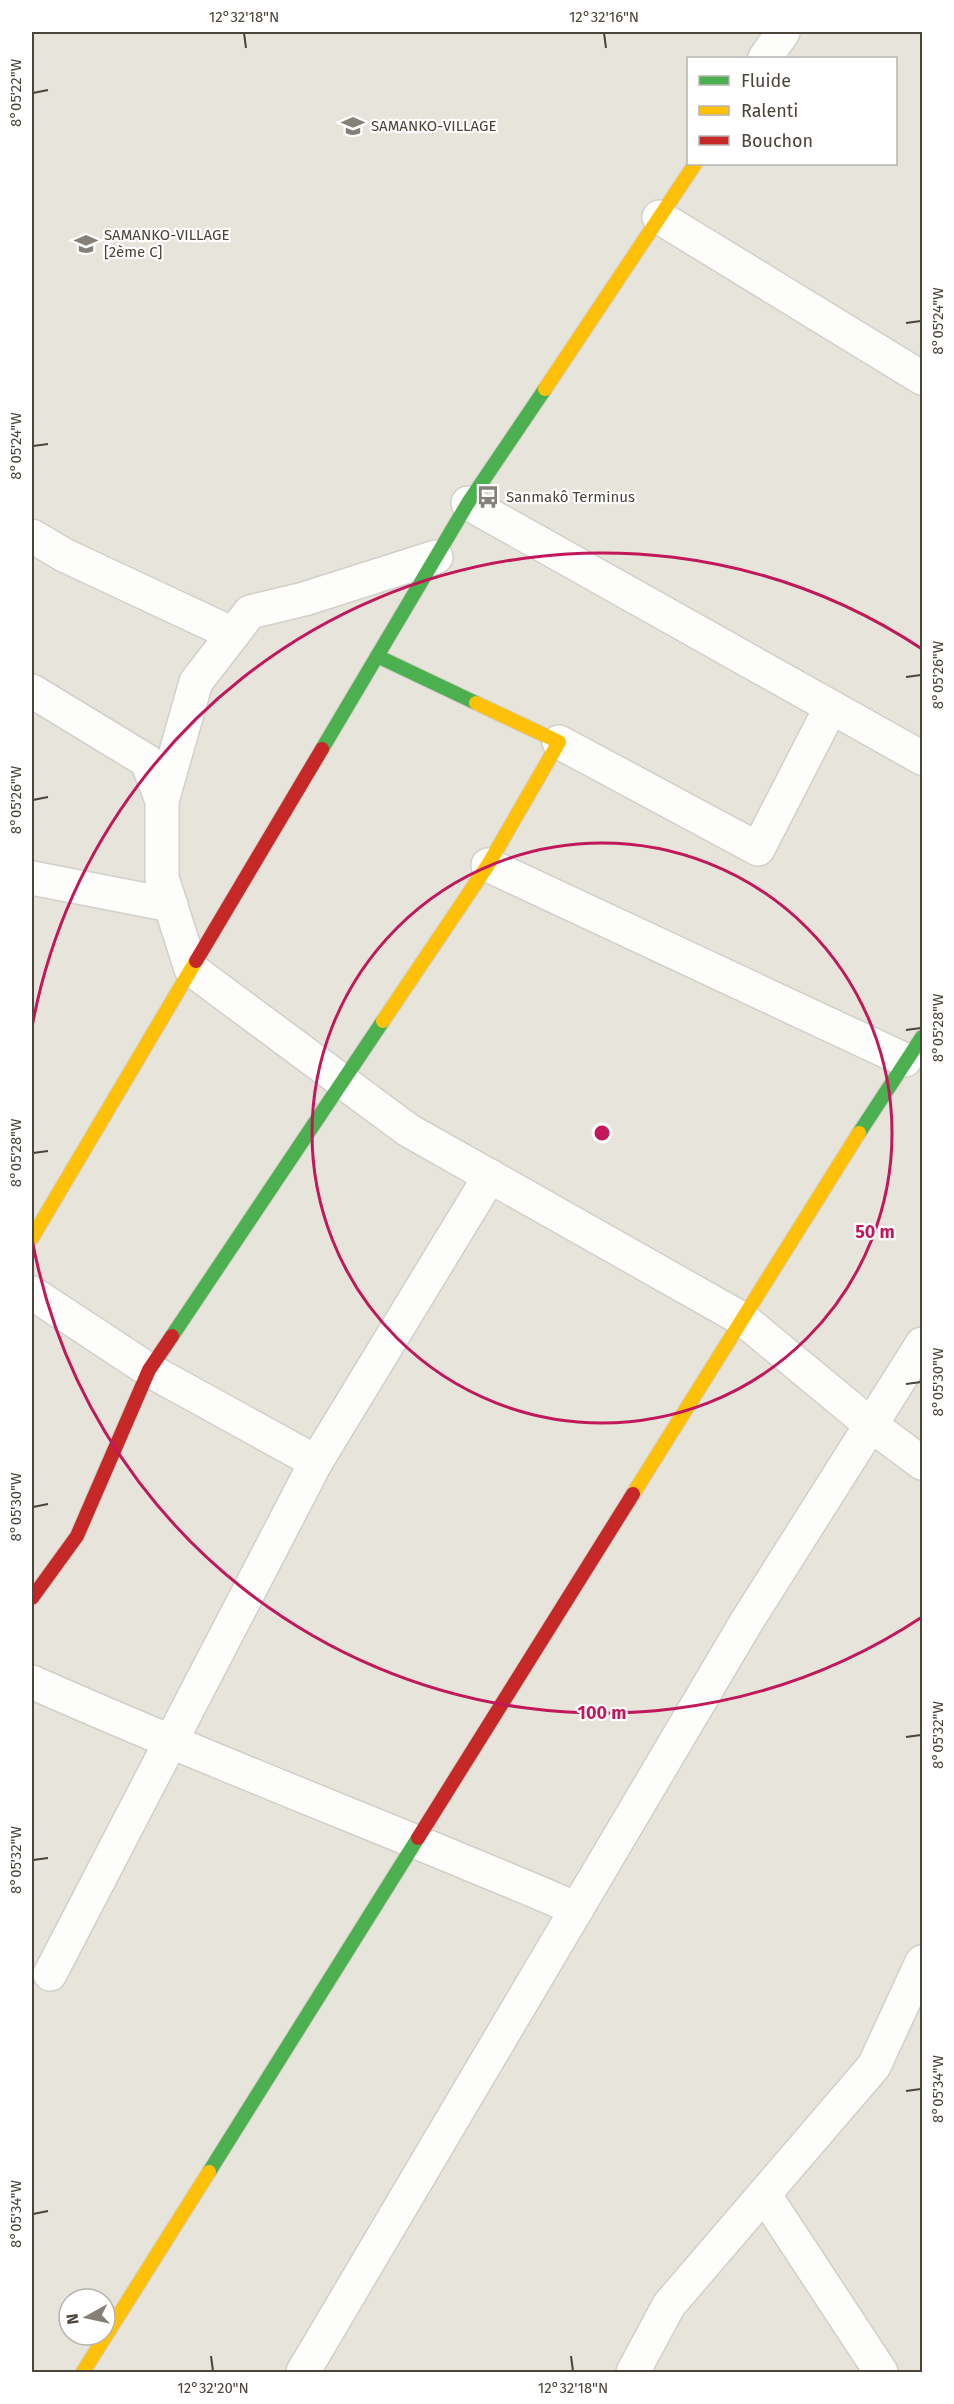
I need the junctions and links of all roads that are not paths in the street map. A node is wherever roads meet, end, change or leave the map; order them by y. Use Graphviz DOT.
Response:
graph roads {
  1 [pos="783,32"];
  2 [pos="766,57"];
  3 [pos="694,165"];
  4 [pos="659,217"];
  5 [pos="922,378"];
  6 [pos="468,503"];
  7 [pos="32,536"];
  8 [pos="436,557"];
  9 [pos="233,634"];
  10 [pos="377,656"];
  11 [pos="32,691"];
  12 [pos="831,707"];
  13 [pos="559,742"];
  14 [pos="922,758"];
  15 [pos="162,801"];
  16 [pos="488,865"];
  17 [pos="32,878"];
  18 [pos="171,905"];
  19 [pos="191,969"];
  20 [pos="914,1049"];
  21 [pos="344,1082"];
  22 [pos="490,1176"];
  23 [pos="32,1238"];
  24 [pos="32,1293"];
  25 [pos="744,1320"];
  26 [pos="922,1344"];
  27 [pos="149,1370"];
  28 [pos="871,1425"];
  29 [pos="316,1462"];
  30 [pos="922,1463"];
  31 [pos="32,1598"];
  32 [pos="32,1682"];
  33 [pos="170,1744"];
  34 [pos="417,1840"];
  35 [pos="577,1909"];
  36 [pos="922,1962"];
  37 [pos="50,1974"];
  38 [pos="764,2194"];
  39 [pos="83,2373"];
  40 [pos="303,2373"];
  41 [pos="633,2373"];
  42 [pos="881,2373"];
  1 -- 2 [label="street"];
  3 -- 4 [label="street"];
  4 -- 5 [label="street"];
  4 -- 6 [label="street"];
  6 -- 8 [label="street"];
  6 -- 12 [label="street"];
  7 -- 9 [label="street"];
  8 -- 9 [label="street"];
  8 -- 10 [label="street"];
  9 -- 15 [label="street"];
  10 -- 13 [label="street"];
  10 -- 19 [label="street"];
  11 -- 15 [label="street"];
  12 -- 13 [label="street"];
  12 -- 14 [label="street"];
  13 -- 16 [label="street"];
  15 -- 18 [label="street"];
  16 -- 20 [label="street"];
  16 -- 21 [label="street"];
  17 -- 18 [label="street"];
  18 -- 19 [label="street"];
  19 -- 21 [label="street"];
  19 -- 23 [label="street"];
  20 -- 25 [label="street"];
  21 -- 22 [label="street"];
  21 -- 27 [label="street"];
  22 -- 25 [label="street"];
  22 -- 29 [label="street"];
  24 -- 27 [label="street"];
  25 -- 28 [label="street"];
  25 -- 34 [label="street"];
  26 -- 28 [label="street"];
  27 -- 29 [label="street"];
  27 -- 31 [label="street"];
  28 -- 30 [label="street"];
  28 -- 35 [label="street"];
  29 -- 33 [label="street"];
  32 -- 33 [label="street"];
  33 -- 34 [label="street"];
  33 -- 37 [label="street"];
  34 -- 35 [label="street"];
  34 -- 39 [label="street"];
  35 -- 40 [label="street"];
  36 -- 38 [label="street"];
  38 -- 41 [label="street"];
  38 -- 42 [label="street"];
}
